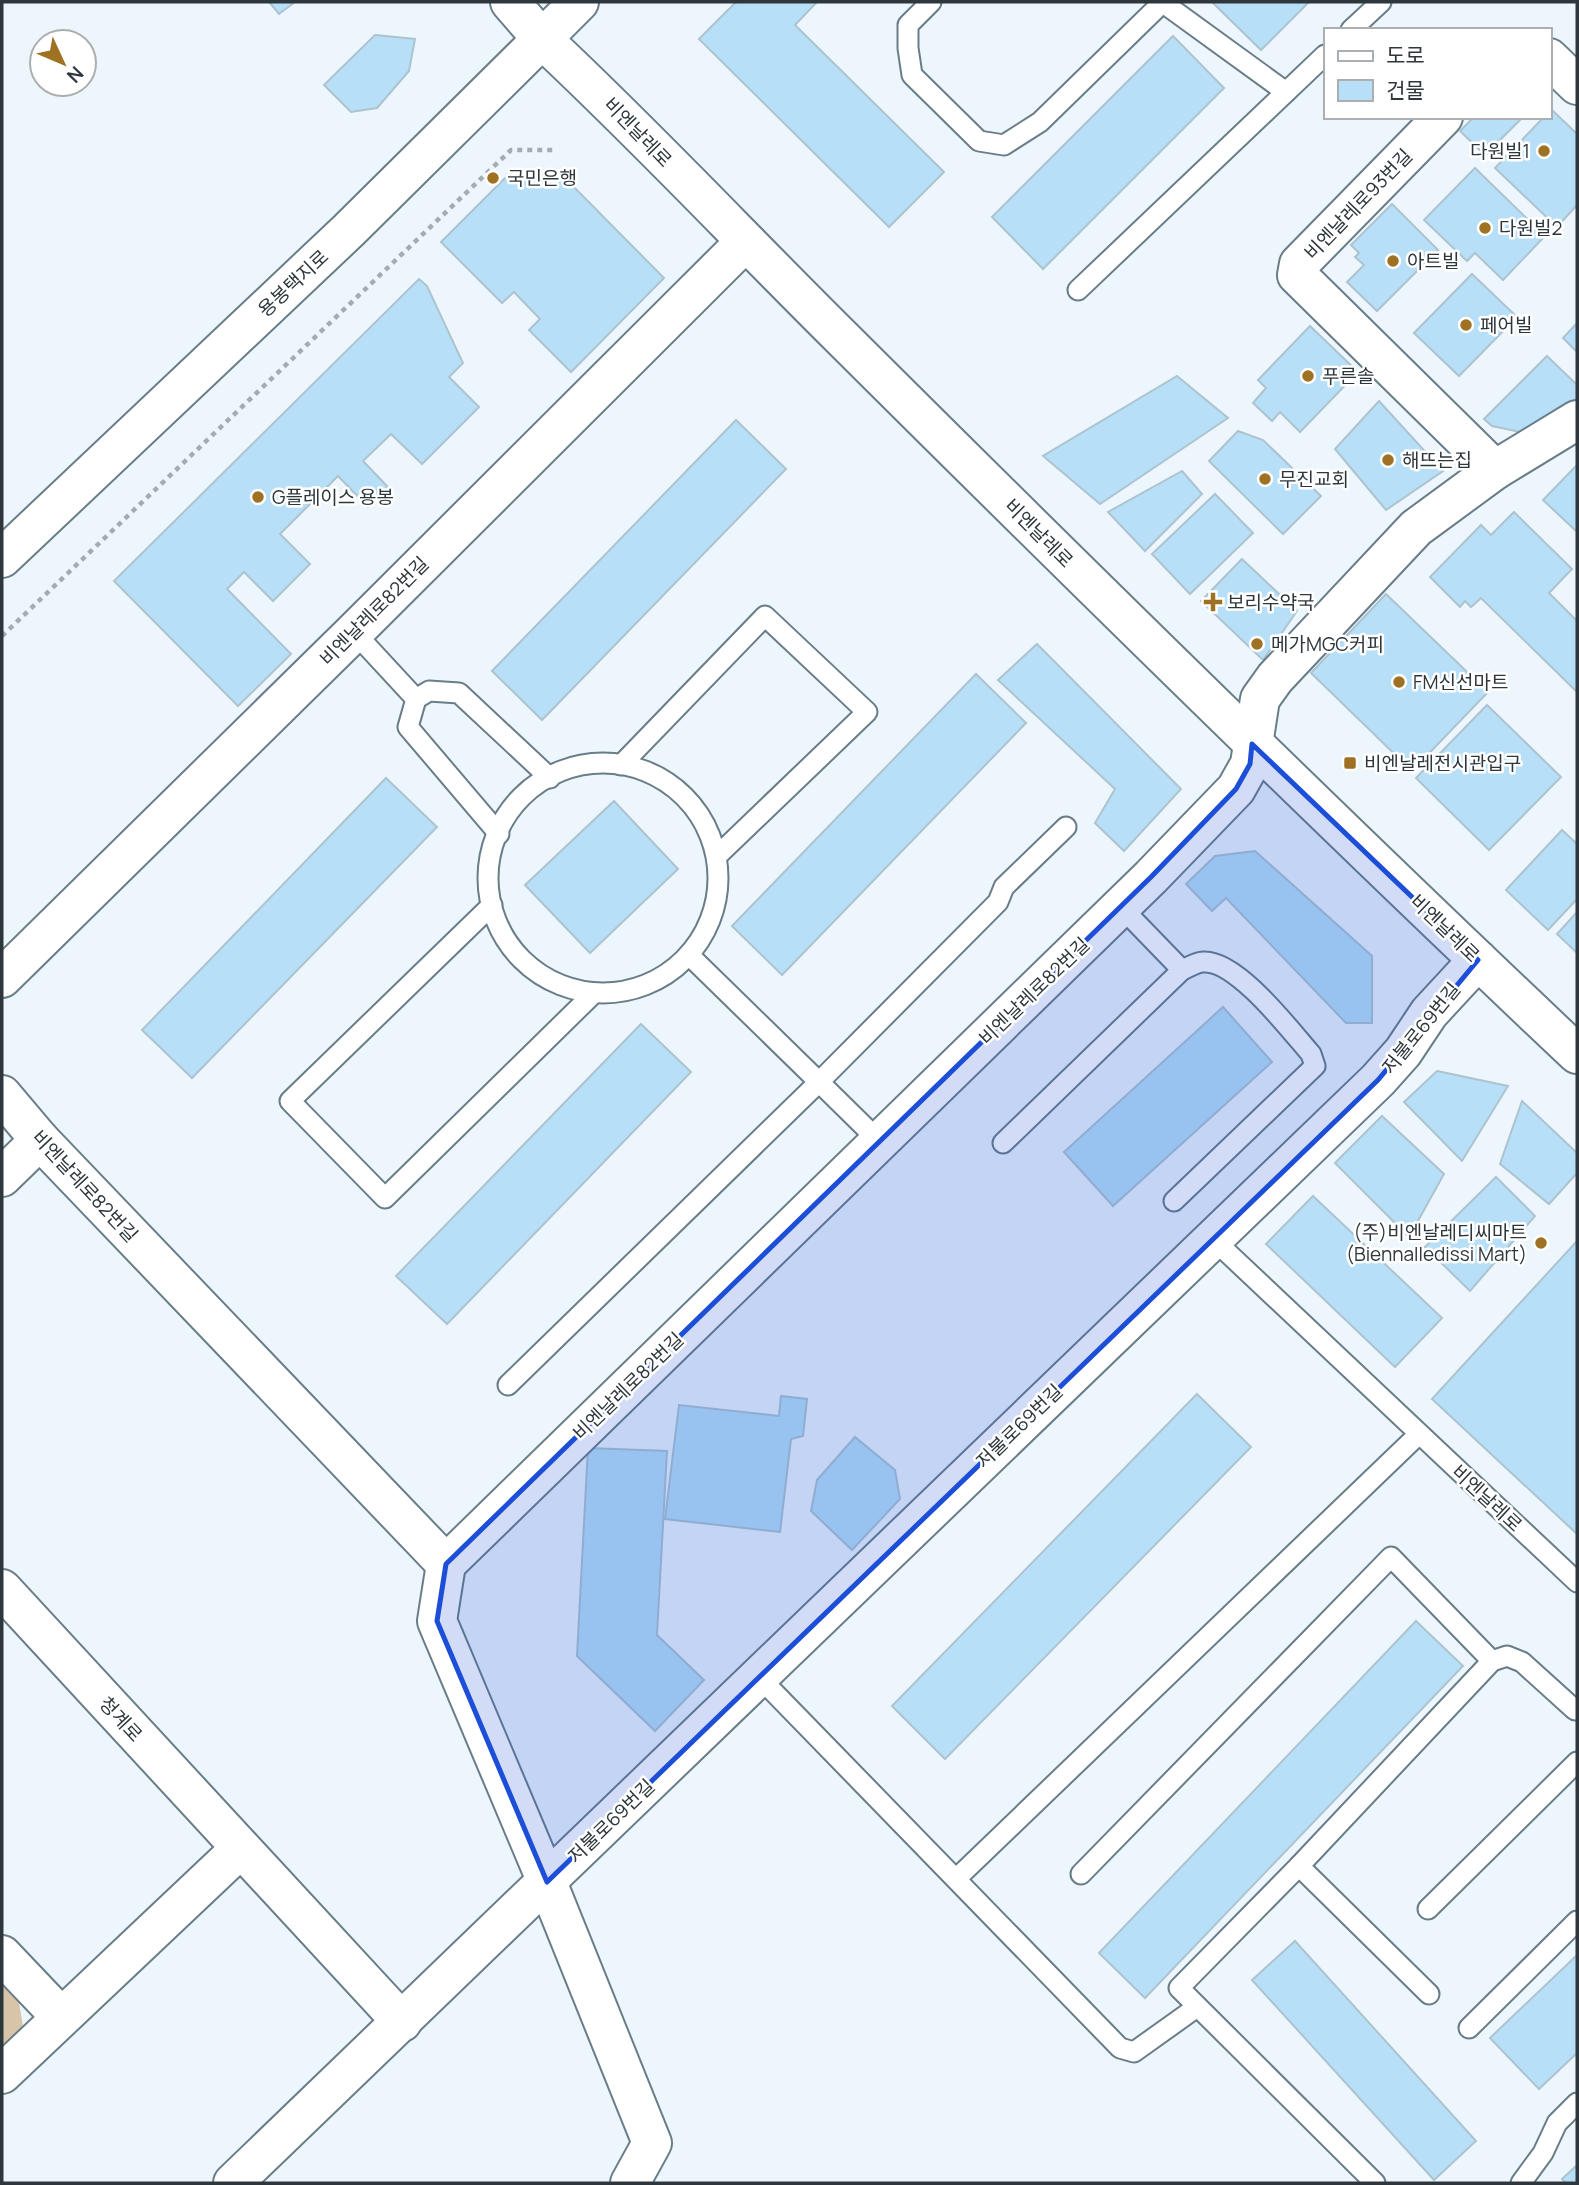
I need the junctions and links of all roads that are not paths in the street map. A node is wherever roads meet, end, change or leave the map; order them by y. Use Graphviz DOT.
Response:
graph roads {
  1 [pos="510,2"];
  2 [pos="579,2"];
  3 [pos="931,2"];
  4 [pos="1163,2"];
  5 [pos="1381,2"];
  6 [pos="1353,28"];
  7 [pos="542,39"];
  8 [pos="1324,56"];
  9 [pos="1551,60"];
  10 [pos="1577,85"];
  11 [pos="1286,93"];
  12 [pos="1441,119"];
  13 [pos="745,242"];
  14 [pos="1079,290"];
  15 [pos="1577,420"];
  16 [pos="1495,470"];
  17 [pos="2,558"];
  18 [pos="354,632"];
  19 [pos="416,699"];
  20 [pos="1252,744"];
  21 [pos="621,765"];
  22 [pos="550,778"];
  23 [pos="1066,827"];
  24 [pos="499,834"];
  25 [pos="717,856"];
  26 [pos="492,905"];
  27 [pos="1121,907"];
  28 [pos="689,955"];
  29 [pos="1478,960"];
  30 [pos="1182,970"];
  31 [pos="2,978"];
  32 [pos="594,993"];
  33 [pos="1577,1054"];
  34 [pos="819,1082"];
  35 [pos="2,1095"];
  36 [pos="40,1140"];
  37 [pos="879,1141"];
  38 [pos="1003,1143"];
  39 [pos="2,1177"];
  40 [pos="1174,1201"];
  41 [pos="1214,1240"];
  42 [pos="508,1385"];
  43 [pos="1419,1434"];
  44 [pos="446,1564"];
  45 [pos="1577,1582"];
  46 [pos="2,1589"];
  47 [pos="1492,1661"];
  48 [pos="760,1678"];
  49 [pos="1576,1710"];
  50 [pos="1577,1762"];
  51 [pos="240,1849"];
  52 [pos="1298,1866"];
  53 [pos="1081,1874"];
  54 [pos="957,1878"];
  55 [pos="547,1882"];
  56 [pos="1428,1909"];
  57 [pos="1577,1921"];
  58 [pos="2,1955"];
  59 [pos="1429,1994"];
  60 [pos="1197,2007"];
  61 [pos="61,2017"];
  62 [pos="402,2022"];
  63 [pos="1469,2028"];
  64 [pos="2,2074"];
  65 [pos="1577,2103"];
  66 [pos="233,2183"];
  67 [pos="630,2183"];
  68 [pos="1375,2183"];
  69 [pos="1521,2183"];
  1 -- 7 [label="street, 비엔날레로"];
  2 -- 7 [label="street, 용봉택지로"];
  3 -- 4 [label="lane"];
  4 -- 11 [label="lane"];
  5 -- 6 [label="lane"];
  7 -- 13 [label="street, 비엔날레로"];
  7 -- 17 [label="street, 용봉택지로"];
  8 -- 11 [label="lane"];
  9 -- 10 [label="street"];
  11 -- 14 [label="lane"];
  12 -- 16 [label="street, 비엔날레로93번길"];
  13 -- 18 [label="street, 비엔날레로82번길"];
  13 -- 20 [label="street, 비엔날레로"];
  15 -- 16 [label="street"];
  16 -- 20 [label="street"];
  18 -- 19 [label="lane"];
  18 -- 31 [label="street, 비엔날레로82번길"];
  19 -- 22 [label="lane"];
  19 -- 24 [label="lane"];
  20 -- 27 [label="street, 비엔날레로82번길"];
  20 -- 29 [label="street, 비엔날레로"];
  21 -- 22 [label="lane"];
  21 -- 25 [label="lane"];
  21 -- 25 [label="lane"];
  22 -- 24 [label="lane"];
  23 -- 34 [label="lane"];
  24 -- 26 [label="lane"];
  25 -- 28 [label="lane"];
  26 -- 32 [label="lane"];
  26 -- 32 [label="lane"];
  27 -- 30 [label="lane"];
  27 -- 37 [label="street, 비엔날레로82번길"];
  28 -- 32 [label="lane"];
  28 -- 34 [label="lane"];
  29 -- 33 [label="street, 비엔날레로"];
  29 -- 41 [label="street, 저불로69번길"];
  30 -- 38 [label="lane"];
  30 -- 40 [label="lane"];
  34 -- 37 [label="lane"];
  34 -- 42 [label="lane"];
  35 -- 36 [label="street, 비엔날레로82번길"];
  36 -- 39 [label="street"];
  36 -- 44 [label="street, 비엔날레로82번길"];
  37 -- 44 [label="street, 비엔날레로82번길"];
  41 -- 43 [label="lane, 비엔날레로"];
  41 -- 48 [label="street, 저불로69번길"];
  43 -- 45 [label="lane, 비엔날레로"];
  43 -- 54 [label="lane"];
  44 -- 55 [label="street"];
  46 -- 51 [label="street, 청계로"];
  47 -- 49 [label="lane"];
  47 -- 52 [label="lane"];
  47 -- 53 [label="lane"];
  48 -- 54 [label="lane"];
  48 -- 55 [label="street, 저불로69번길"];
  50 -- 56 [label="lane"];
  51 -- 61 [label="street"];
  51 -- 62 [label="street, 청계로"];
  52 -- 59 [label="lane"];
  52 -- 60 [label="lane"];
  54 -- 60 [label="lane"];
  55 -- 62 [label="street, 저불로69번길"];
  55 -- 67 [label="street"];
  57 -- 63 [label="lane"];
  58 -- 61 [label="street"];
  60 -- 68 [label="lane"];
  61 -- 64 [label="street"];
  62 -- 66 [label="street, 저불로69번길"];
  65 -- 69 [label="lane"];
}
